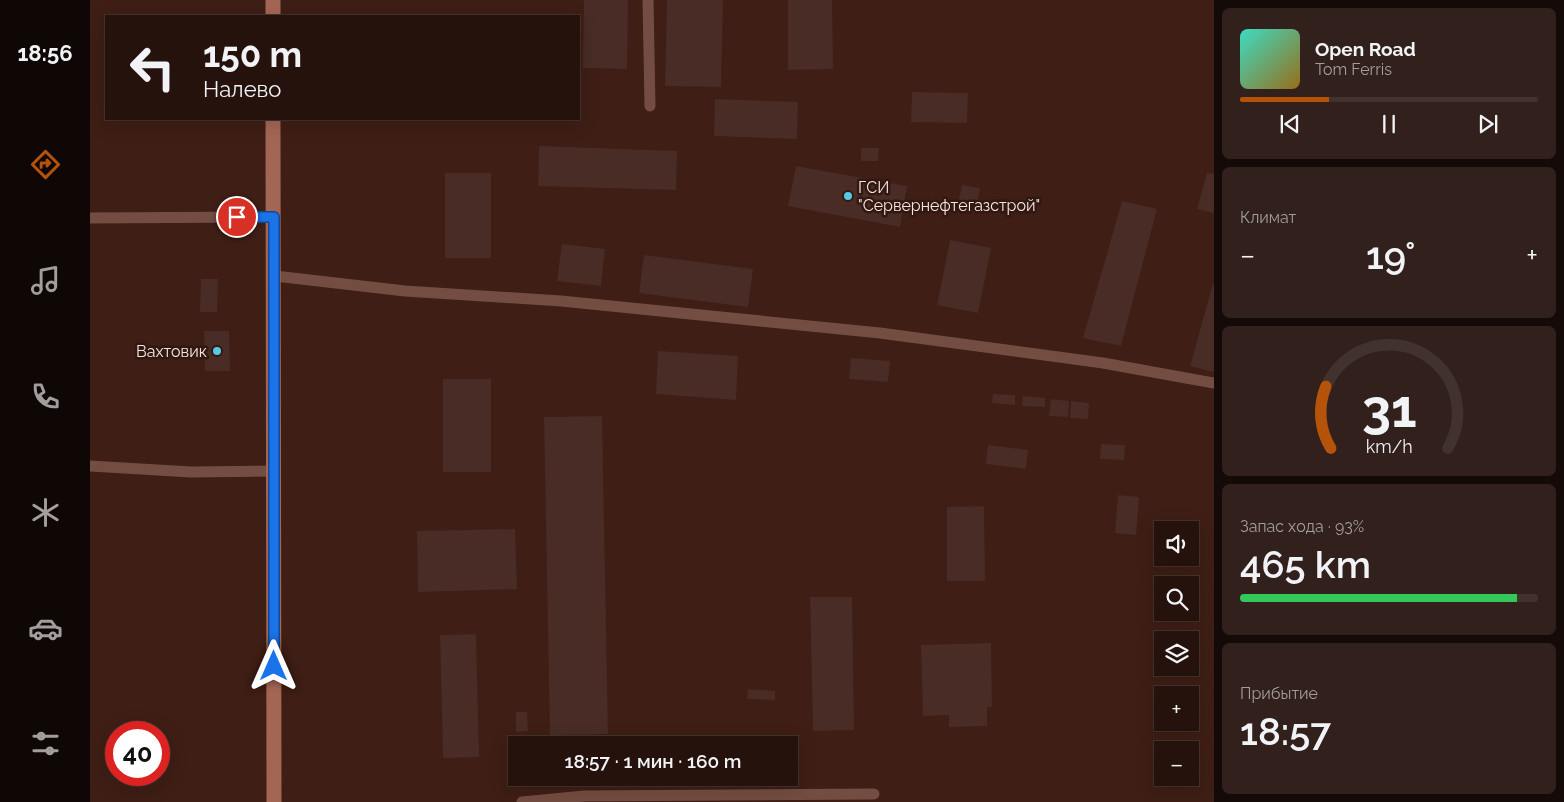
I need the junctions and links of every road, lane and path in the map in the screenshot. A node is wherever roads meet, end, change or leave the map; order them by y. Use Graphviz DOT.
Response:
graph roads {
  1 [pos="273,0"];
  2 [pos="648,0"];
  3 [pos="273,15"];
  4 [pos="650,106"];
  5 [pos="274,120"];
  6 [pos="274,217"];
  7 [pos="90,218"];
  8 [pos="274,276"];
  9 [pos="1214,383"];
  10 [pos="90,466"];
  11 [pos="274,471"];
  12 [pos="874,794"];
  13 [pos="274,802"];
  14 [pos="522,802"];
  1 -- 3 [label="street"];
  2 -- 4 [label="lane"];
  5 -- 6 [label="street"];
  6 -- 7 [label="lane"];
  6 -- 8 [label="street"];
  8 -- 9 [label="lane"];
  8 -- 11 [label="street"];
  10 -- 11 [label="lane"];
  11 -- 13 [label="street"];
  12 -- 14 [label="lane"];
}
